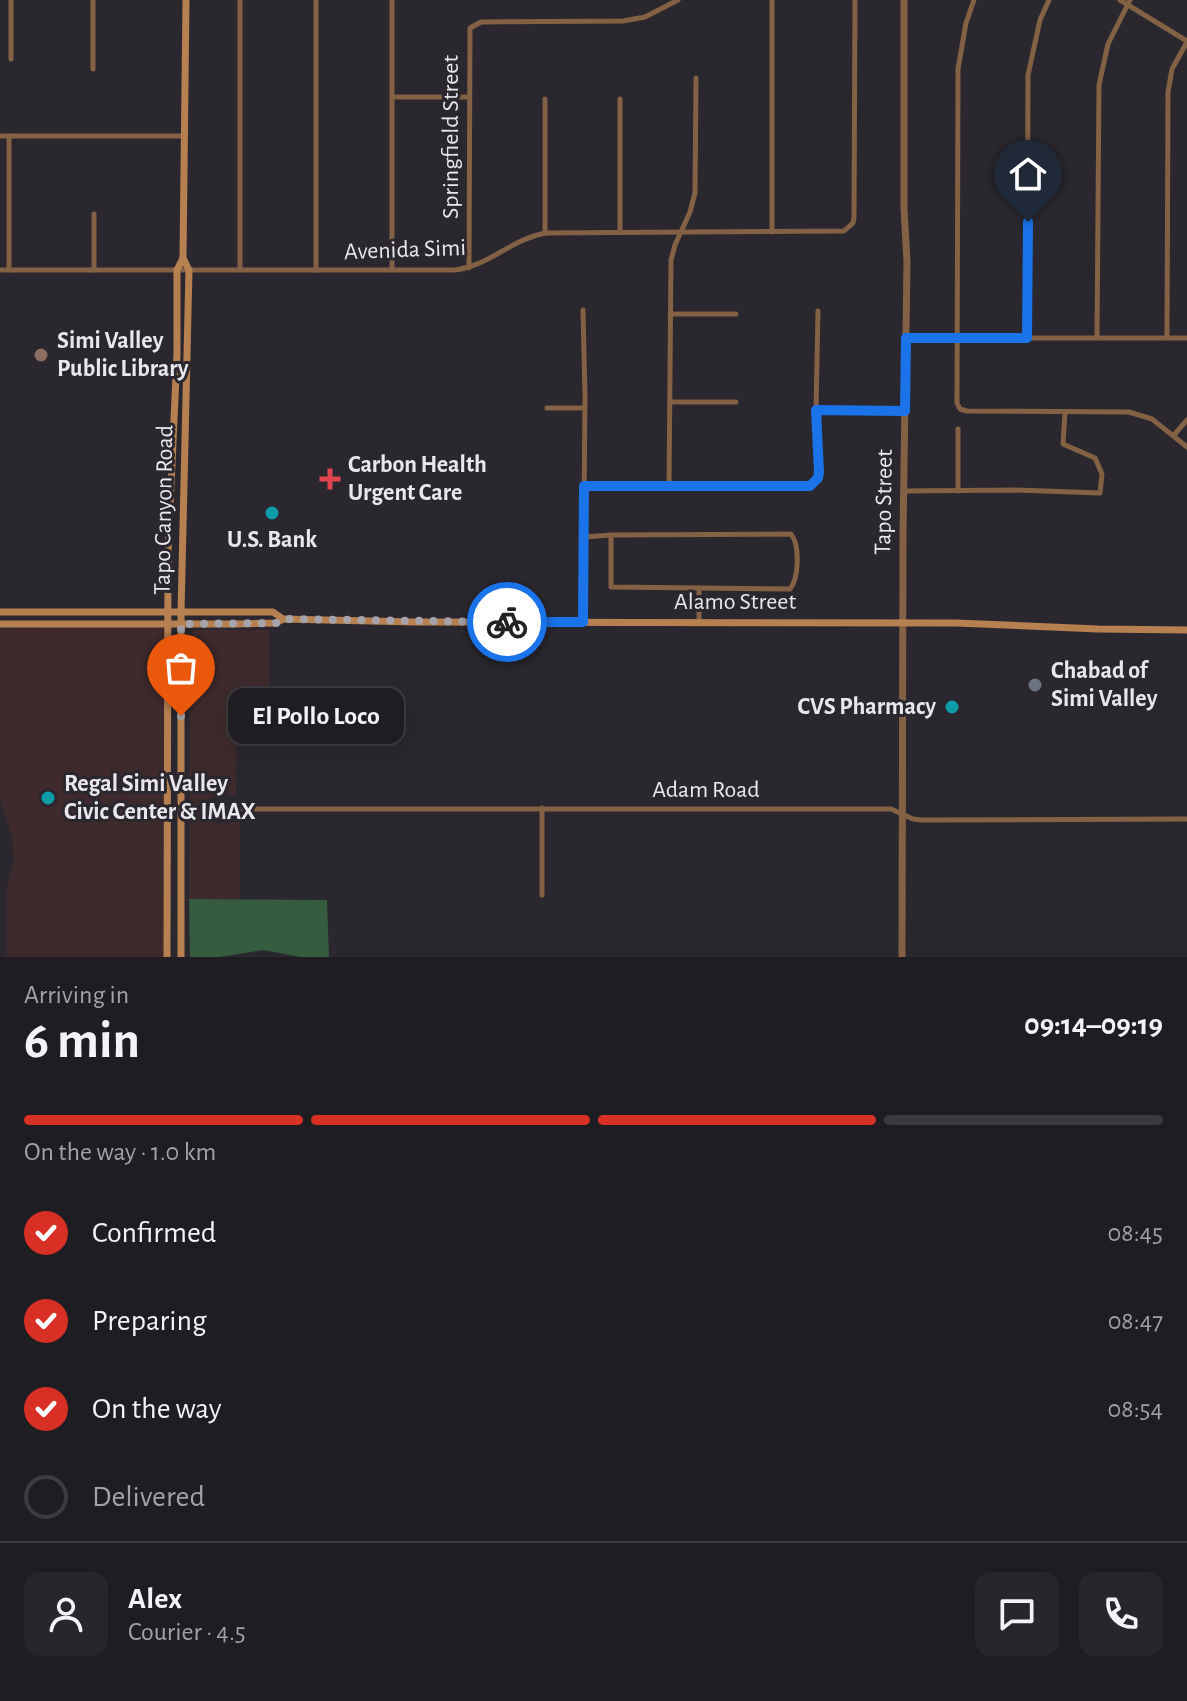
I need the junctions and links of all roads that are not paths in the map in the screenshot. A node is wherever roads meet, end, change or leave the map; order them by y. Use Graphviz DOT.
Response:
graph roads {
  1 [pos="11,0"];
  2 [pos="93,0"];
  3 [pos="186,0"];
  4 [pos="240,0"];
  5 [pos="316,0"];
  6 [pos="392,0"];
  7 [pos="678,0"];
  8 [pos="772,0"];
  9 [pos="855,0"];
  10 [pos="904,0"];
  11 [pos="974,0"];
  12 [pos="1049,0"];
  13 [pos="1120,0"];
  14 [pos="1129,2"];
  15 [pos="1187,42"];
  16 [pos="11,59"];
  17 [pos="93,69"];
  18 [pos="696,78"];
  19 [pos="392,97"];
  20 [pos="469,97"];
  21 [pos="545,99"];
  22 [pos="620,99"];
  23 [pos="0,136"];
  24 [pos="9,136"];
  25 [pos="185,136"];
  26 [pos="94,214"];
  27 [pos="620,232"];
  28 [pos="680,232"];
  29 [pos="772,232"];
  30 [pos="545,233"];
  31 [pos="183,258"];
  32 [pos="469,268"];
  33 [pos="0,270"];
  34 [pos="9,270"];
  35 [pos="94,270"];
  36 [pos="177,270"];
  37 [pos="189,270"];
  38 [pos="240,270"];
  39 [pos="316,270"];
  40 [pos="392,270"];
  41 [pos="583,310"];
  42 [pos="818,311"];
  43 [pos="670,314"];
  44 [pos="736,314"];
  45 [pos="906,338"];
  46 [pos="956,338"];
  47 [pos="1027,338"];
  48 [pos="1097,338"];
  49 [pos="1167,338"];
  50 [pos="1187,338"];
  51 [pos="670,402"];
  52 [pos="736,402"];
  53 [pos="547,408"];
  54 [pos="584,408"];
  55 [pos="816,410"];
  56 [pos="905,411"];
  57 [pos="1065,412"];
  58 [pos="1187,420"];
  59 [pos="958,429"];
  60 [pos="1174,435"];
  61 [pos="1187,447"];
  62 [pos="584,486"];
  63 [pos="669,486"];
  64 [pos="904,491"];
  65 [pos="958,491"];
  66 [pos="611,535"];
  67 [pos="584,537"];
  68 [pos="699,588"];
  69 [pos="0,612"];
  70 [pos="168,612"];
  71 [pos="181,612"];
  72 [pos="283,619"];
  73 [pos="583,622"];
  74 [pos="699,622"];
  75 [pos="903,622"];
  76 [pos="168,623"];
  77 [pos="0,624"];
  78 [pos="181,624"];
  79 [pos="1187,630"];
  80 [pos="542,808"];
  81 [pos="222,809"];
  82 [pos="902,812"];
  83 [pos="1187,819"];
  84 [pos="542,895"];
  85 [pos="167,957"];
  86 [pos="181,957"];
  87 [pos="902,957"];
  1 -- 16 [label="street"];
  2 -- 17 [label="street"];
  3 -- 25 [label="main road, Tapo Canyon Road"];
  4 -- 38 [label="street"];
  5 -- 39 [label="street"];
  6 -- 19 [label="street"];
  7 -- 20 [label="street, Springfield Street"];
  8 -- 29 [label="street"];
  9 -- 29 [label="street, Avenida Simi"];
  10 -- 45 [label="street, Tapo Street"];
  11 -- 46 [label="street"];
  12 -- 47 [label="street"];
  13 -- 14 [label="street"];
  14 -- 15 [label="street"];
  14 -- 48 [label="street"];
  15 -- 49 [label="street"];
  18 -- 28 [label="street"];
  19 -- 20 [label="street"];
  19 -- 40 [label="street"];
  20 -- 32 [label="street, Springfield Street"];
  21 -- 30 [label="street"];
  22 -- 27 [label="street"];
  23 -- 24 [label="street"];
  24 -- 25 [label="street"];
  24 -- 34 [label="street"];
  25 -- 31 [label="main road, Tapo Canyon Road"];
  26 -- 35 [label="street"];
  27 -- 28 [label="street, Avenida Simi"];
  27 -- 30 [label="street, Avenida Simi"];
  28 -- 29 [label="street, Avenida Simi"];
  28 -- 43 [label="street"];
  30 -- 32 [label="street, Avenida Simi"];
  31 -- 36 [label="main road, Tapo Canyon Road"];
  31 -- 37 [label="main road, Tapo Canyon Road"];
  32 -- 40 [label="street, Avenida Simi"];
  33 -- 34 [label="street, Avenida Simi"];
  34 -- 35 [label="street, Avenida Simi"];
  35 -- 36 [label="street, Avenida Simi"];
  36 -- 37 [label="street, Avenida Simi"];
  36 -- 70 [label="main road, Tapo Canyon Road"];
  37 -- 38 [label="street, Avenida Simi"];
  37 -- 71 [label="main road, Tapo Canyon Road"];
  38 -- 39 [label="street, Avenida Simi"];
  39 -- 40 [label="street, Avenida Simi"];
  41 -- 54 [label="street"];
  42 -- 55 [label="street"];
  43 -- 44 [label="street"];
  43 -- 51 [label="street"];
  45 -- 46 [label="street"];
  45 -- 56 [label="street, Tapo Street"];
  46 -- 47 [label="street"];
  46 -- 57 [label="street"];
  47 -- 48 [label="street"];
  48 -- 49 [label="street"];
  49 -- 50 [label="street"];
  51 -- 52 [label="street"];
  51 -- 63 [label="street"];
  53 -- 54 [label="street"];
  54 -- 62 [label="street"];
  55 -- 56 [label="street"];
  55 -- 63 [label="street"];
  56 -- 64 [label="street, Tapo Street"];
  57 -- 60 [label="street"];
  57 -- 65 [label="street"];
  58 -- 60 [label="street"];
  59 -- 65 [label="street"];
  60 -- 61 [label="street"];
  62 -- 63 [label="street"];
  62 -- 67 [label="street"];
  64 -- 65 [label="street"];
  64 -- 75 [label="street, Tapo Street"];
  66 -- 67 [label="street"];
  66 -- 68 [label="street"];
  66 -- 68 [label="street"];
  67 -- 73 [label="street"];
  68 -- 74 [label="street"];
  69 -- 70 [label="main road, Alamo Street"];
  70 -- 71 [label="main road, Alamo Street"];
  70 -- 76 [label="main road, Tapo Canyon Road"];
  71 -- 72 [label="main road, Alamo Street"];
  71 -- 78 [label="main road, Tapo Canyon Road"];
  72 -- 73 [label="main road, Alamo Street"];
  72 -- 78 [label="main road, Alamo Street"];
  73 -- 74 [label="main road, Alamo Street"];
  74 -- 75 [label="main road, Alamo Street"];
  75 -- 79 [label="main road, Alamo Street"];
  75 -- 82 [label="street, Tapo Street"];
  76 -- 77 [label="main road, Alamo Street"];
  76 -- 78 [label="main road, Alamo Street"];
  76 -- 85 [label="main road, Tapo Canyon Road"];
  78 -- 86 [label="main road, Tapo Canyon Road"];
  80 -- 81 [label="street, Adam Road"];
  80 -- 82 [label="street, Adam Road"];
  80 -- 84 [label="street"];
  82 -- 83 [label="street, Adam Road"];
  82 -- 87 [label="street, Tapo Street"];
}
